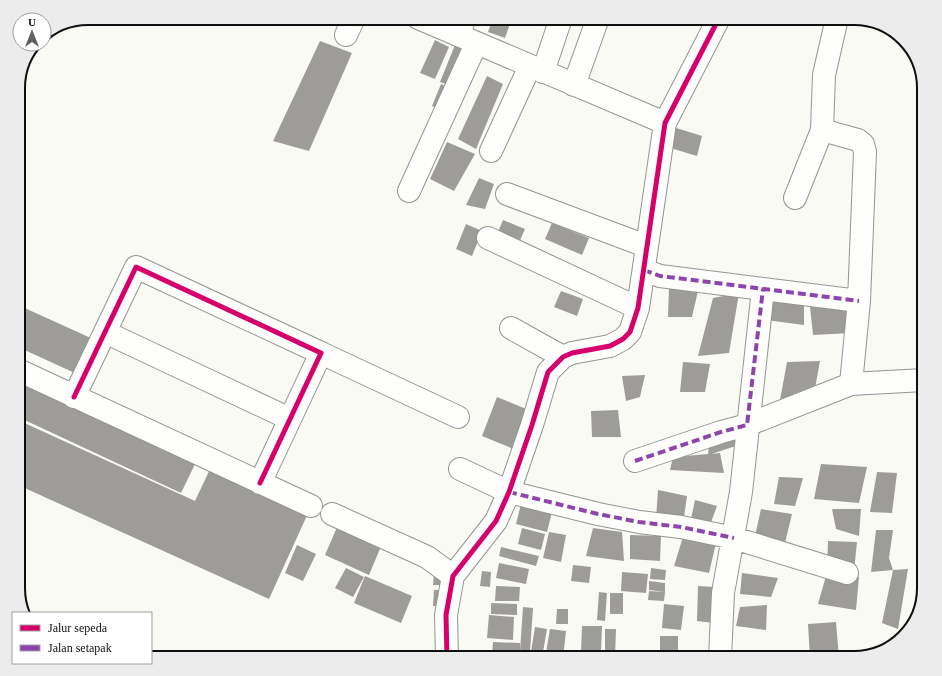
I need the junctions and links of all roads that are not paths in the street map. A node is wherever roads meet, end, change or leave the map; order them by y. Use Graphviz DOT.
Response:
graph roads {
  1 [pos="443,25"];
  2 [pos="558,25"];
  3 [pos="595,25"];
  4 [pos="715,25"];
  5 [pos="835,25"];
  6 [pos="466,32"];
  7 [pos="536,69"];
  8 [pos="574,85"];
  9 [pos="665,123"];
  10 [pos="822,130"];
  11 [pos="491,151"];
  12 [pos="409,191"];
  13 [pos="507,194"];
  14 [pos="795,198"];
  15 [pos="488,238"];
  16 [pos="646,246"];
  17 [pos="644,270"];
  18 [pos="763,289"];
  19 [pos="859,301"];
  20 [pos="638,308"];
  21 [pos="511,328"];
  22 [pos="105,332"];
  23 [pos="321,353"];
  24 [pos="563,357"];
  25 [pos="25,373"];
  26 [pos="917,380"];
  27 [pos="851,384"];
  28 [pos="74,397"];
  29 [pos="458,417"];
  30 [pos="290,419"];
  31 [pos="747,425"];
  32 [pos="635,461"];
  33 [pos="460,469"];
  34 [pos="260,483"];
  35 [pos="509,492"];
  36 [pos="311,506"];
  37 [pos="332,514"];
  38 [pos="734,538"];
  39 [pos="441,567"];
  40 [pos="847,573"];
  41 [pos="447,651"];
  42 [pos="720,651"];
  1 -- 6 [label="street"];
  2 -- 7 [label="street"];
  3 -- 8 [label="street"];
  4 -- 9 [label="street"];
  5 -- 10 [label="street"];
  6 -- 7 [label="street"];
  6 -- 12 [label="street"];
  7 -- 8 [label="street"];
  7 -- 11 [label="street"];
  8 -- 9 [label="street"];
  9 -- 16 [label="street"];
  10 -- 14 [label="street"];
  10 -- 19 [label="street"];
  13 -- 16 [label="street"];
  15 -- 20 [label="street"];
  16 -- 17 [label="street"];
  17 -- 18 [label="street"];
  17 -- 20 [label="street"];
  18 -- 19 [label="street"];
  18 -- 31 [label="street"];
  19 -- 27 [label="street"];
  20 -- 24 [label="street"];
  21 -- 24 [label="street"];
  22 -- 23 [label="street"];
  22 -- 28 [label="street"];
  22 -- 30 [label="street"];
  23 -- 29 [label="street"];
  23 -- 30 [label="street"];
  24 -- 35 [label="street"];
  25 -- 28 [label="street"];
  26 -- 27 [label="street"];
  27 -- 31 [label="street"];
  28 -- 34 [label="street"];
  30 -- 34 [label="street"];
  31 -- 32 [label="street"];
  31 -- 38 [label="street"];
  33 -- 35 [label="street"];
  34 -- 36 [label="street"];
  35 -- 38 [label="street"];
  35 -- 39 [label="street"];
  37 -- 39 [label="street"];
  38 -- 40 [label="street"];
  38 -- 42 [label="street"];
  39 -- 41 [label="street"];
}
